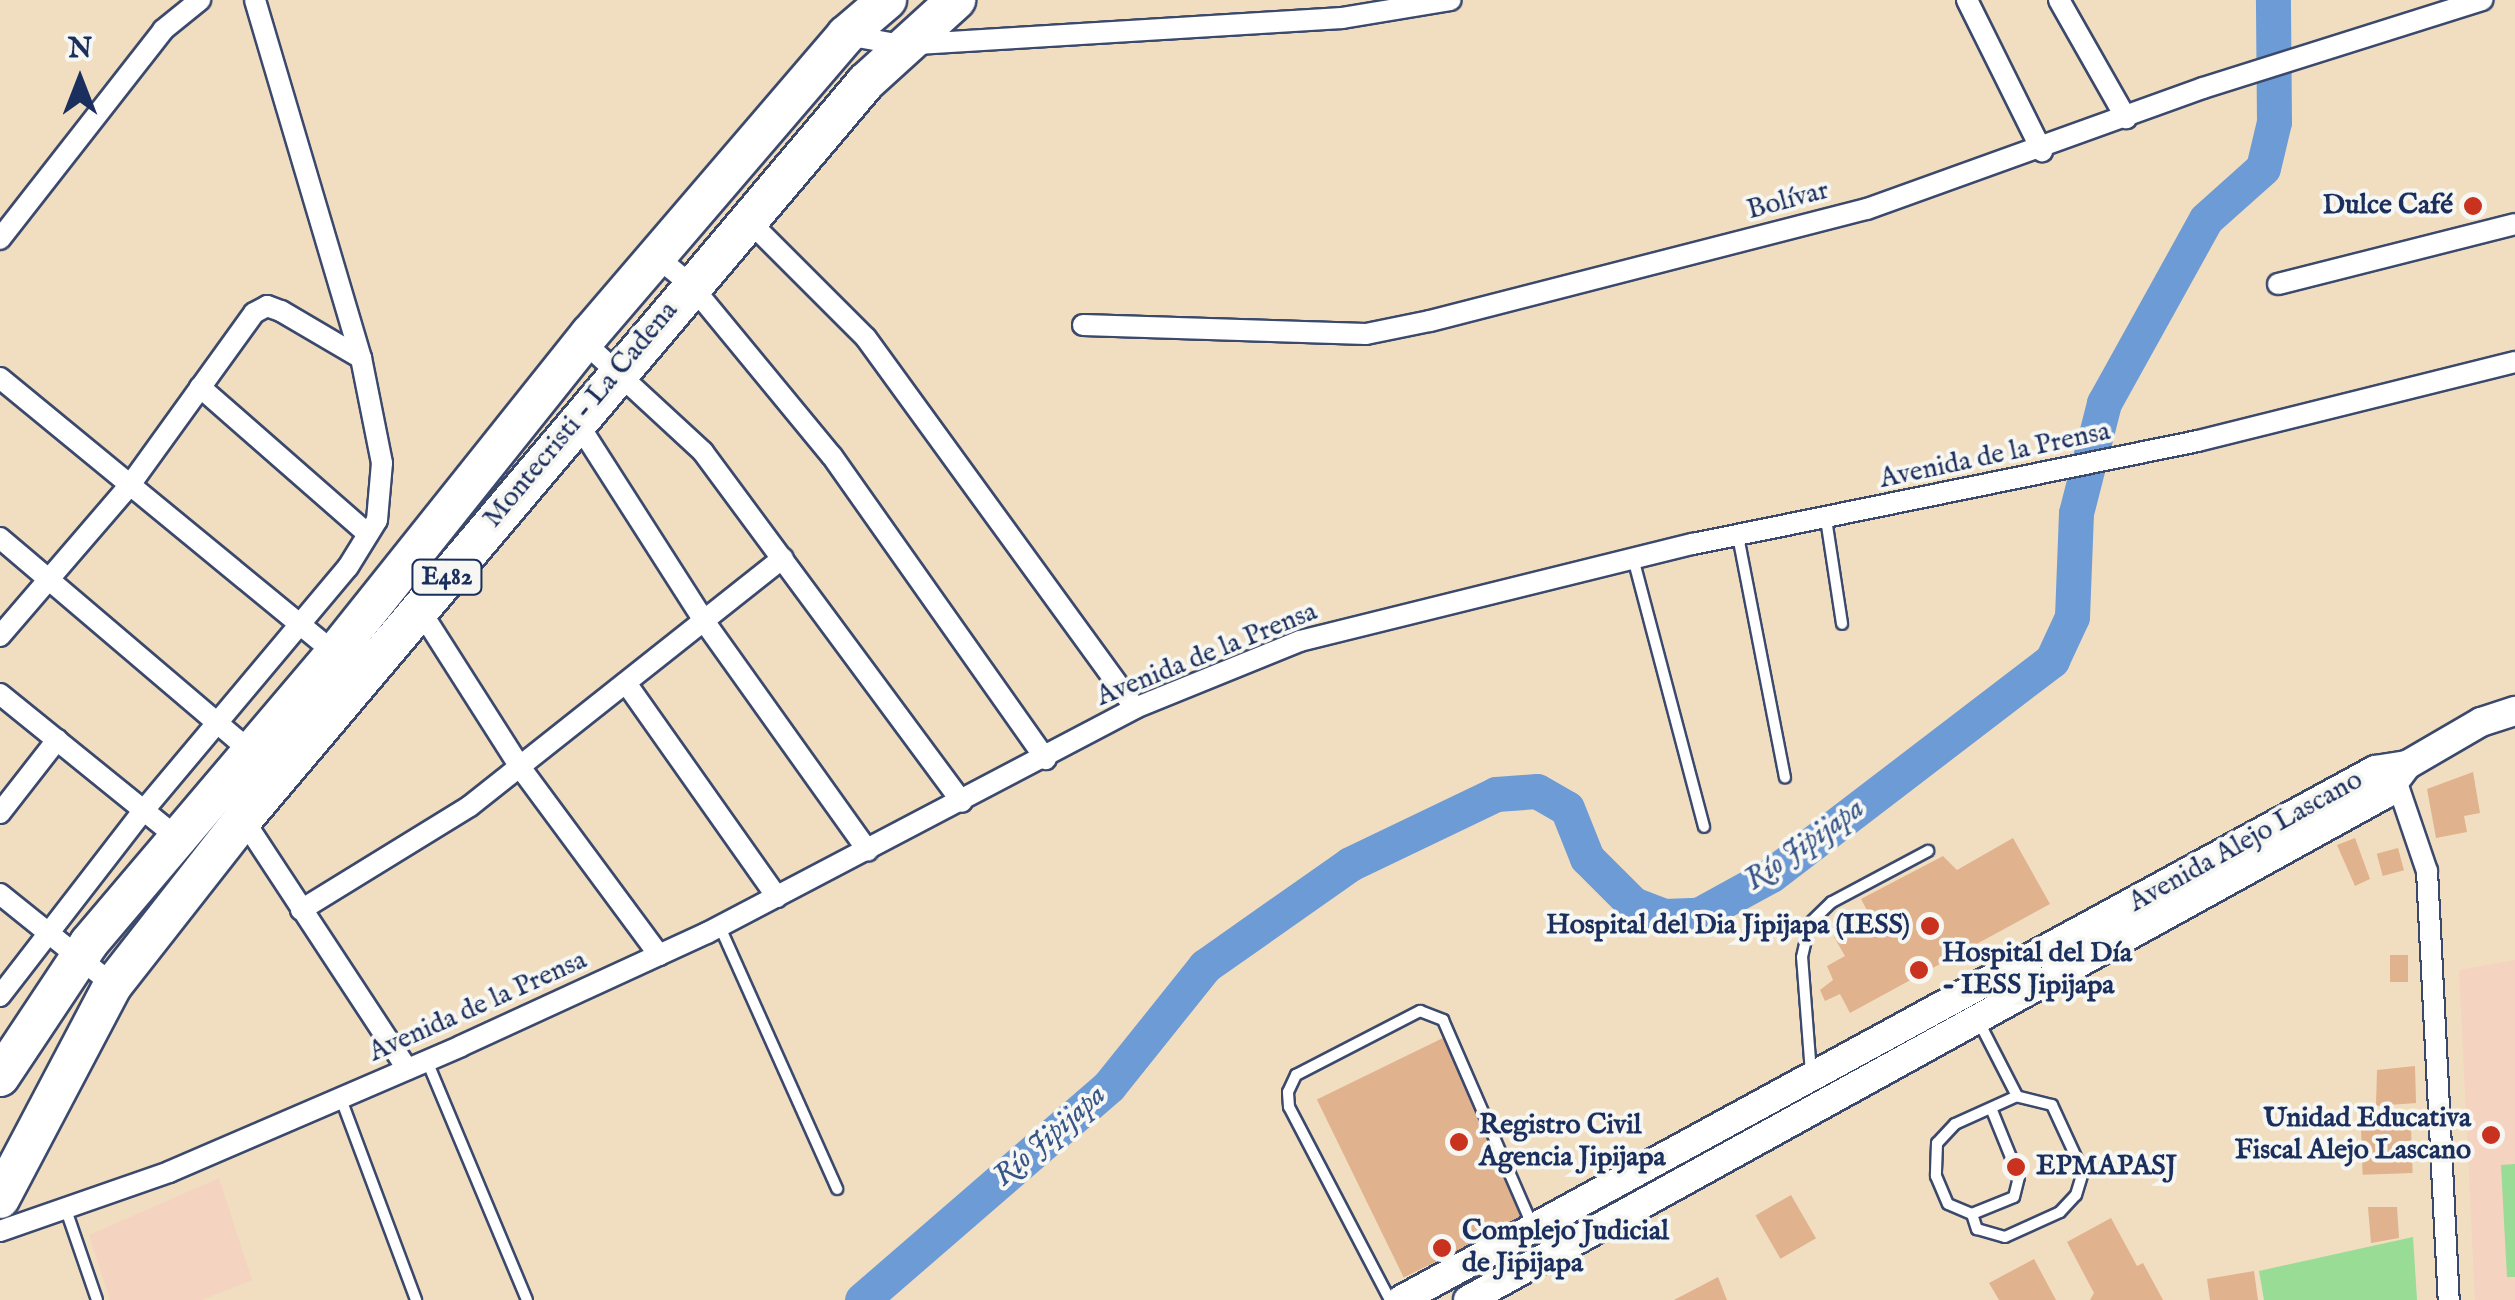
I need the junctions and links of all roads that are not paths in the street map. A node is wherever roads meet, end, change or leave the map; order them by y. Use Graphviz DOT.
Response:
graph roads {
  1 [pos="200,0"];
  2 [pos="255,0"];
  3 [pos="887,0"];
  4 [pos="956,0"];
  5 [pos="1451,0"];
  6 [pos="1967,0"];
  7 [pos="2059,0"];
  8 [pos="2482,0"];
  9 [pos="846,34"];
  10 [pos="902,45"];
  11 [pos="2126,118"];
  12 [pos="2042,151"];
  13 [pos="748,219"];
  14 [pos="2515,224"];
  15 [pos="1,234"];
  16 [pos="657,257"];
  17 [pos="690,284"];
  18 [pos="2278,284"];
  19 [pos="1083,325"];
  20 [pos="584,342"];
  21 [pos="360,358"];
  22 [pos="2515,362"];
  23 [pos="617,369"];
  24 [pos="0,378"];
  25 [pos="200,387"];
  26 [pos="576,419"];
  27 [pos="130,484"];
  28 [pos="1826,519"];
  29 [pos="367,532"];
  30 [pos="1738,536"];
  31 [pos="0,538"];
  32 [pos="783,558"];
  33 [pos="1633,558"];
  34 [pos="49,579"];
  35 [pos="420,610"];
  36 [pos="704,621"];
  37 [pos="300,624"];
  38 [pos="1842,624"];
  39 [pos="0,636"];
  40 [pos="335,653"];
  41 [pos="365,678"];
  42 [pos="626,684"];
  43 [pos="0,694"];
  44 [pos="1134,708"];
  45 [pos="2515,711"];
  46 [pos="218,725"];
  47 [pos="57,740"];
  48 [pos="250,752"];
  49 [pos="1046,759"];
  50 [pos="520,767"];
  51 [pos="282,774"];
  52 [pos="2402,774"];
  53 [pos="1784,777"];
  54 [pos="222,786"];
  55 [pos="962,802"];
  56 [pos="144,810"];
  57 [pos="0,813"];
  58 [pos="244,819"];
  59 [pos="1704,827"];
  60 [pos="178,838"];
  61 [pos="868,850"];
  62 [pos="1928,850"];
  63 [pos="211,866"];
  64 [pos="0,894"];
  65 [pos="777,897"];
  66 [pos="301,910"];
  67 [pos="720,926"];
  68 [pos="45,932"];
  69 [pos="659,955"];
  70 [pos="77,960"];
  71 [pos="113,985"];
  72 [pos="0,996"];
  73 [pos="1978,1019"];
  74 [pos="427,1061"];
  75 [pos="406,1070"];
  76 [pos="0,1077"];
  77 [pos="1812,1079"];
  78 [pos="2017,1096"];
  79 [pos="340,1098"];
  80 [pos="1991,1108"];
  81 [pos="837,1189"];
  82 [pos="0,1199"];
  83 [pos="65,1206"];
  84 [pos="1972,1214"];
  85 [pos="1534,1228"];
  86 [pos="0,1231"];
  87 [pos="97,1300"];
  88 [pos="416,1300"];
  89 [pos="527,1300"];
  90 [pos="1390,1300"];
  91 [pos="1401,1300"];
  92 [pos="1468,1300"];
  93 [pos="2449,1300"];
  1 -- 15 [label="street"];
  2 -- 21 [label="street"];
  3 -- 9 [label="highway, Montecristi - La Cadena / E482"];
  4 -- 10 [label="highway, Montecristi - La Cadena / E482"];
  5 -- 10 [label="street"];
  6 -- 12 [label="street"];
  7 -- 11 [label="street"];
  8 -- 11 [label="street, Bolívar"];
  9 -- 10 [label="street"];
  9 -- 16 [label="highway, Montecristi - La Cadena / E482"];
  10 -- 13 [label="highway, Montecristi - La Cadena / E482"];
  11 -- 12 [label="street, Bolívar"];
  12 -- 19 [label="street, Bolívar"];
  13 -- 17 [label="highway, Montecristi - La Cadena / E482"];
  13 -- 44 [label="street"];
  14 -- 18 [label="street"];
  16 -- 17 [label="street"];
  16 -- 20 [label="highway, Montecristi - La Cadena / E482"];
  17 -- 23 [label="highway, Montecristi - La Cadena / E482"];
  17 -- 49 [label="street"];
  20 -- 23 [label="street"];
  20 -- 40 [label="highway, Montecristi - La Cadena / E482"];
  21 -- 25 [label="street"];
  21 -- 29 [label="street"];
  22 -- 28 [label="street, Avenida de la Prensa"];
  23 -- 26 [label="highway, Montecristi - La Cadena / E482"];
  23 -- 32 [label="street"];
  24 -- 27 [label="street"];
  25 -- 27 [label="street"];
  25 -- 29 [label="street"];
  26 -- 35 [label="highway, Montecristi - La Cadena / E482"];
  26 -- 36 [label="street"];
  27 -- 34 [label="street"];
  27 -- 37 [label="street"];
  28 -- 30 [label="street, Avenida de la Prensa"];
  28 -- 38 [label="lane"];
  29 -- 37 [label="street"];
  30 -- 33 [label="street, Avenida de la Prensa"];
  30 -- 53 [label="lane"];
  31 -- 34 [label="street"];
  32 -- 36 [label="street"];
  32 -- 55 [label="street"];
  33 -- 44 [label="street, Avenida de la Prensa"];
  33 -- 59 [label="lane"];
  34 -- 39 [label="street"];
  34 -- 46 [label="street"];
  35 -- 41 [label="highway, Montecristi - La Cadena / E482"];
  35 -- 50 [label="street"];
  36 -- 42 [label="street"];
  36 -- 61 [label="street"];
  37 -- 40 [label="street"];
  37 -- 46 [label="street"];
  40 -- 41 [label="street"];
  40 -- 48 [label="highway, Montecristi - La Cadena / E482"];
  41 -- 51 [label="highway, Montecristi - La Cadena / E482"];
  42 -- 50 [label="street"];
  42 -- 65 [label="street"];
  43 -- 47 [label="street"];
  44 -- 49 [label="street, Avenida de la Prensa"];
  45 -- 52 [label="main road, Avenida Alejo Lascano"];
  46 -- 48 [label="street"];
  46 -- 56 [label="street"];
  47 -- 56 [label="street"];
  47 -- 57 [label="street"];
  48 -- 51 [label="street"];
  48 -- 54 [label="highway, Montecristi - La Cadena / E482"];
  49 -- 55 [label="street, Avenida de la Prensa"];
  50 -- 66 [label="street"];
  50 -- 69 [label="street"];
  51 -- 58 [label="highway, Montecristi - La Cadena / E482"];
  52 -- 73 [label="main road, Avenida Alejo Lascano"];
  52 -- 77 [label="main road, Avenida Alejo Lascano"];
  52 -- 93 [label="street"];
  54 -- 58 [label="street"];
  54 -- 60 [label="highway, Montecristi - La Cadena / E482"];
  55 -- 61 [label="street, Avenida de la Prensa"];
  56 -- 60 [label="street"];
  56 -- 68 [label="street"];
  58 -- 63 [label="highway, Montecristi - La Cadena / E482"];
  58 -- 66 [label="street"];
  60 -- 63 [label="street"];
  60 -- 70 [label="highway, Montecristi - La Cadena / E482"];
  61 -- 65 [label="street, Avenida de la Prensa"];
  62 -- 77 [label="lane"];
  63 -- 71 [label="highway, Montecristi - La Cadena / E482"];
  64 -- 68 [label="street"];
  65 -- 67 [label="street, Avenida de la Prensa"];
  66 -- 75 [label="street"];
  67 -- 69 [label="street, Avenida de la Prensa"];
  67 -- 81 [label="lane"];
  68 -- 70 [label="street"];
  68 -- 72 [label="street"];
  69 -- 74 [label="street, Avenida de la Prensa"];
  70 -- 71 [label="street"];
  70 -- 76 [label="highway, Montecristi - La Cadena / E482"];
  71 -- 82 [label="highway, Montecristi - La Cadena / E482"];
  73 -- 78 [label="lane"];
  73 -- 92 [label="main road, Avenida Alejo Lascano"];
  74 -- 75 [label="street, Avenida de la Prensa"];
  74 -- 89 [label="lane"];
  75 -- 79 [label="street, Avenida de la Prensa"];
  77 -- 85 [label="main road, Avenida Alejo Lascano"];
  78 -- 80 [label="lane"];
  78 -- 84 [label="lane"];
  79 -- 83 [label="street, Avenida de la Prensa"];
  79 -- 88 [label="lane"];
  80 -- 84 [label="lane"];
  80 -- 84 [label="lane"];
  83 -- 86 [label="street, Avenida de la Prensa"];
  83 -- 87 [label="lane"];
  85 -- 90 [label="lane"];
  85 -- 91 [label="main road, Avenida Alejo Lascano"];
}
